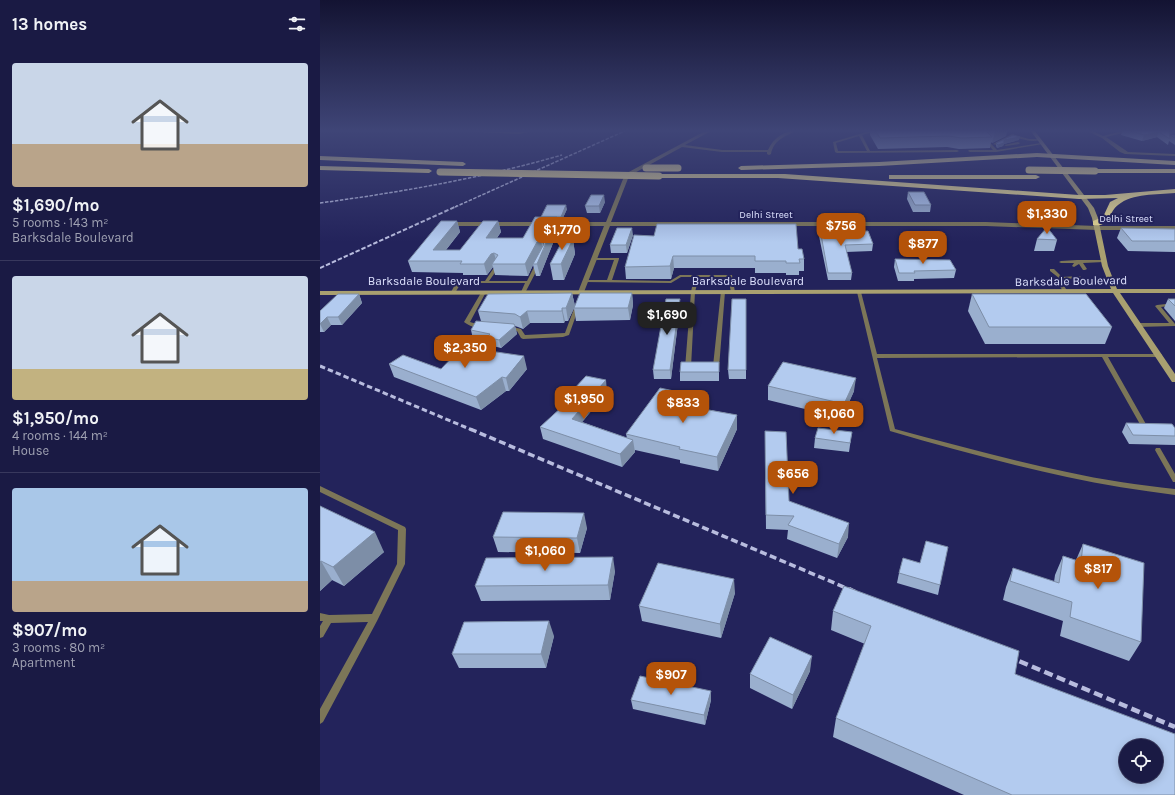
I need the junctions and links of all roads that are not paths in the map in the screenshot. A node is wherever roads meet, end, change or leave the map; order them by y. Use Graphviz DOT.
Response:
graph roads {
  1 [pos="375,167"];
  2 [pos="580,167"];
  3 [pos="641,167"];
  4 [pos="772,167"];
  5 [pos="1060,167"];
  6 [pos="320,168"];
  7 [pos="620,168"];
  8 [pos="628,168"];
  9 [pos="686,168"];
  10 [pos="734,168"];
  11 [pos="741,168"];
  12 [pos="1175,171"];
  13 [pos="440,172"];
  14 [pos="778,176"];
  15 [pos="1175,178"];
  16 [pos="1175,192"];
  17 [pos="1139,194"];
  18 [pos="1084,197"];
  19 [pos="454,224"];
  20 [pos="607,224"];
  21 [pos="1097,225"];
  22 [pos="1175,228"];
  23 [pos="594,259"];
  24 [pos="1079,261"];
  25 [pos="1104,261"];
  26 [pos="539,262"];
  27 [pos="1061,262"];
  28 [pos="1074,266"];
  29 [pos="497,267"];
  30 [pos="1085,269"];
  31 [pos="1052,270"];
  32 [pos="1067,274"];
  33 [pos="697,276"];
  34 [pos="1079,277"];
  35 [pos="1061,278"];
  36 [pos="586,281"];
  37 [pos="609,281"];
  38 [pos="486,282"];
  39 [pos="528,282"];
  40 [pos="671,282"];
  41 [pos="1115,291"];
  42 [pos="1175,291"];
  43 [pos="453,292"];
  44 [pos="484,292"];
  45 [pos="523,292"];
  46 [pos="581,292"];
  47 [pos="670,292"];
  48 [pos="693,292"];
  49 [pos="723,292"];
  50 [pos="733,292"];
  51 [pos="859,292"];
  52 [pos="1066,292"];
  53 [pos="320,293"];
  54 [pos="1174,306"];
  55 [pos="1137,325"];
  56 [pos="1174,325"];
  57 [pos="491,326"];
  58 [pos="504,328"];
  59 [pos="1159,355"];
  60 [pos="875,356"];
  61 [pos="1104,356"];
  62 [pos="695,368"];
  63 [pos="709,368"];
  64 [pos="1175,380"];
  65 [pos="1144,426"];
  66 [pos="1158,450"];
  67 [pos="1175,480"];
  68 [pos="320,488"];
  69 [pos="1175,492"];
  70 [pos="324,618"];
  71 [pos="374,618"];
  72 [pos="320,634"];
  73 [pos="320,719"];
  1 -- 13 [label="highway"];
  2 -- 7 [label="highway"];
  3 -- 20 [label="street"];
  4 -- 11 [label="highway"];
  5 -- 18 [label="main road"];
  6 -- 13 [label="highway"];
  8 -- 9 [label="highway, bridge"];
  10 -- 11 [label="highway"];
  11 -- 12 [label="highway, bridge"];
  13 -- 14 [label="highway, bridge"];
  14 -- 15 [label="highway"];
  14 -- 18 [label="highway"];
  16 -- 17 [label="highway"];
  17 -- 18 [label="highway"];
  17 -- 21 [label="highway"];
  18 -- 21 [label="main road"];
  19 -- 20 [label="street, Delhi Street"];
  20 -- 21 [label="street, Delhi Street"];
  20 -- 23 [label="street"];
  21 -- 22 [label="street, Delhi Street"];
  21 -- 25 [label="main road"];
  23 -- 36 [label="street"];
  23 -- 37 [label="lane"];
  24 -- 25 [label="lane"];
  24 -- 27 [label="lane"];
  24 -- 28 [label="lane"];
  24 -- 30 [label="lane"];
  25 -- 41 [label="main road"];
  26 -- 39 [label="lane"];
  29 -- 38 [label="lane"];
  31 -- 35 [label="lane"];
  32 -- 35 [label="lane"];
  33 -- 40 [label="lane"];
  33 -- 48 [label="lane"];
  33 -- 50 [label="lane"];
  34 -- 35 [label="lane"];
  35 -- 52 [label="lane"];
  36 -- 37 [label="lane"];
  36 -- 46 [label="street"];
  37 -- 40 [label="lane"];
  38 -- 39 [label="lane"];
  38 -- 43 [label="lane"];
  39 -- 45 [label="lane"];
  40 -- 47 [label="lane"];
  41 -- 42 [label="main road, Barksdale Boulevard"];
  41 -- 52 [label="main road, Barksdale Boulevard"];
  41 -- 55 [label="main road"];
  43 -- 44 [label="main road, Barksdale Boulevard"];
  43 -- 53 [label="main road, Barksdale Boulevard"];
  44 -- 45 [label="main road, Barksdale Boulevard"];
  44 -- 57 [label="lane"];
  45 -- 46 [label="main road, Barksdale Boulevard"];
  46 -- 47 [label="main road, Barksdale Boulevard"];
  46 -- 58 [label="lane"];
  47 -- 48 [label="main road, Barksdale Boulevard"];
  48 -- 49 [label="main road, Barksdale Boulevard"];
  48 -- 62 [label="lane"];
  49 -- 50 [label="main road, Barksdale Boulevard"];
  49 -- 63 [label="lane"];
  50 -- 51 [label="main road, Barksdale Boulevard"];
  51 -- 52 [label="main road, Barksdale Boulevard"];
  51 -- 60 [label="lane"];
  54 -- 56 [label="lane"];
  55 -- 56 [label="lane"];
  55 -- 59 [label="main road"];
  59 -- 61 [label="lane"];
  59 -- 64 [label="main road"];
  60 -- 61 [label="lane"];
  60 -- 69 [label="lane"];
  61 -- 65 [label="lane"];
  66 -- 67 [label="lane"];
  68 -- 71 [label="lane"];
  70 -- 71 [label="lane"];
  70 -- 72 [label="lane"];
  71 -- 73 [label="lane"];
}
